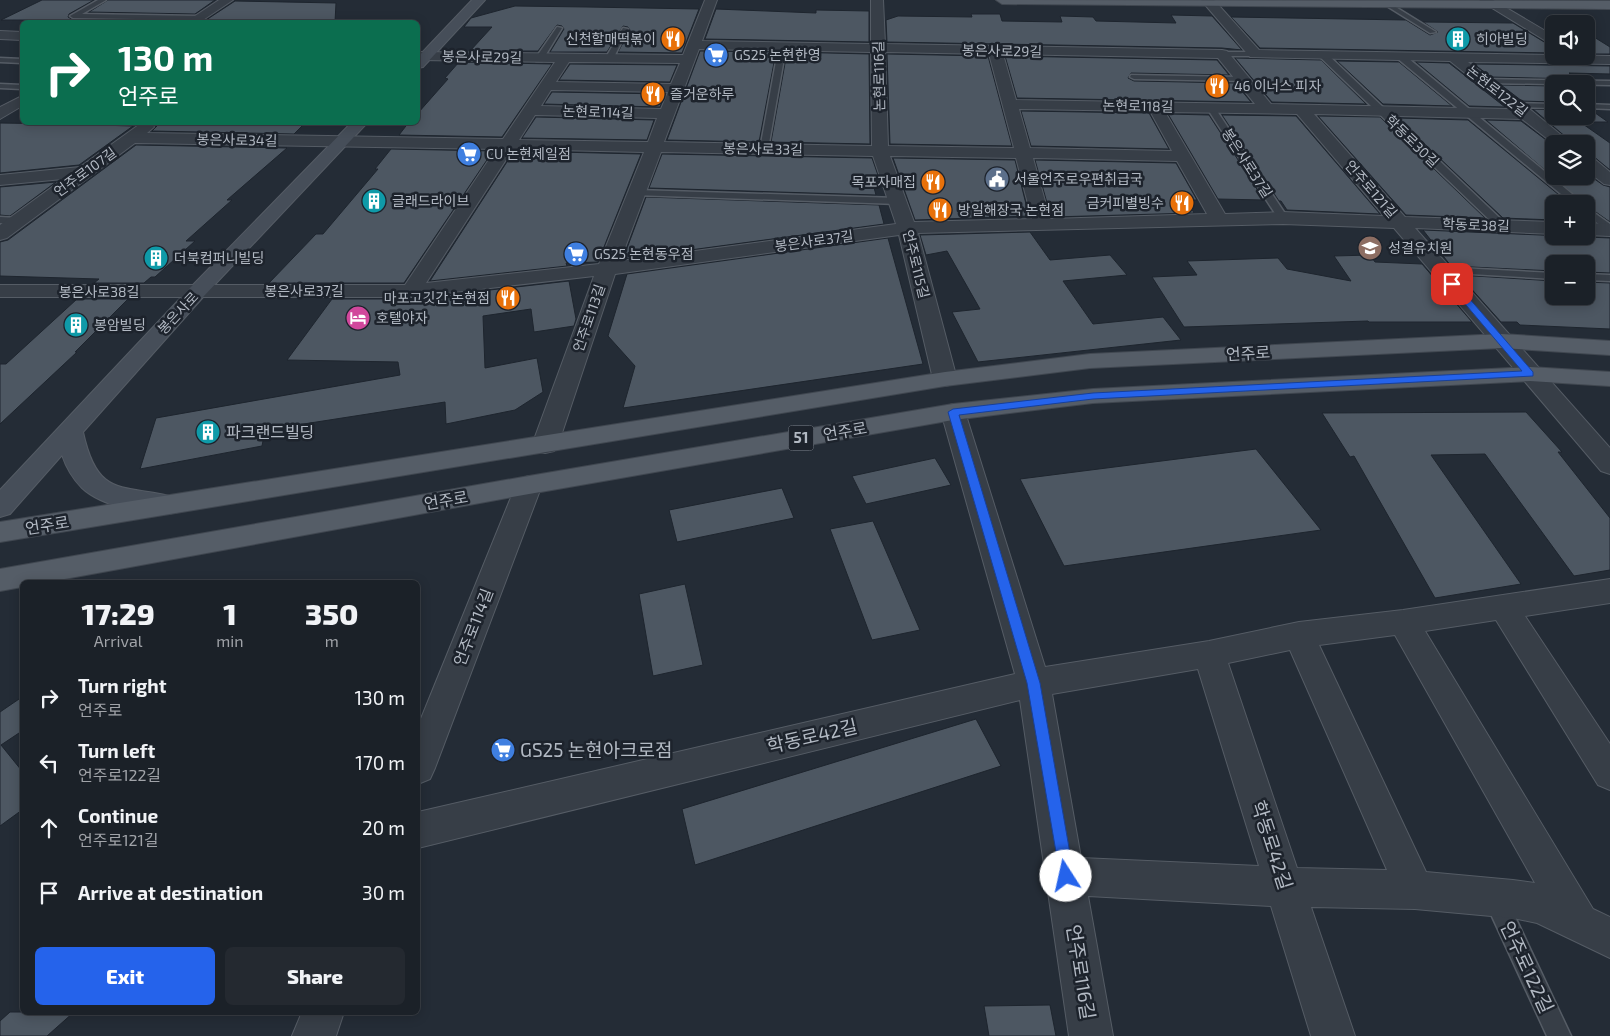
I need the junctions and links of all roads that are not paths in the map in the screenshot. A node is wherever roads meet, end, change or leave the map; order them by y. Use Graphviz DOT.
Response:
graph roads {
  1 [pos="104,0"];
  2 [pos="227,0"];
  3 [pos="479,0"];
  4 [pos="711,0"];
  5 [pos="876,0"];
  6 [pos="1002,0"];
  7 [pos="1042,0"];
  8 [pos="1208,1"];
  9 [pos="1357,1"];
  10 [pos="1384,2"];
  11 [pos="1488,2"];
  12 [pos="1610,5"];
  13 [pos="196,20"];
  14 [pos="559,28"];
  15 [pos="625,29"];
  16 [pos="1432,32"];
  17 [pos="0,35"];
  18 [pos="20,36"];
  19 [pos="1545,37"];
  20 [pos="695,45"];
  21 [pos="782,47"];
  22 [pos="879,49"];
  23 [pos="995,51"];
  24 [pos="1222,54"];
  25 [pos="1255,54"];
  26 [pos="1323,55"];
  27 [pos="1400,56"];
  28 [pos="1453,56"];
  29 [pos="1545,57"];
  30 [pos="420,59"];
  31 [pos="538,59"];
  32 [pos="564,59"];
  33 [pos="610,59"];
  34 [pos="1595,59"];
  35 [pos="0,60"];
  36 [pos="689,60"];
  37 [pos="1610,60"];
  38 [pos="20,61"];
  39 [pos="1592,65"];
  40 [pos="1610,76"];
  41 [pos="1134,77"];
  42 [pos="1243,79"];
  43 [pos="1485,81"];
  44 [pos="1610,83"];
  45 [pos="0,86"];
  46 [pos="547,86"];
  47 [pos="20,87"];
  48 [pos="677,88"];
  49 [pos="20,101"];
  50 [pos="1009,104"];
  51 [pos="1595,106"];
  52 [pos="1155,107"];
  53 [pos="1545,107"];
  54 [pos="1610,107"];
  55 [pos="1211,108"];
  56 [pos="1266,108"];
  57 [pos="1301,109"];
  58 [pos="531,110"];
  59 [pos="1380,110"];
  60 [pos="1521,110"];
  61 [pos="1468,112"];
  62 [pos="0,114"];
  63 [pos="666,114"];
  64 [pos="148,125"];
  65 [pos="358,125"];
  66 [pos="1553,135"];
  67 [pos="131,138"];
  68 [pos="343,141"];
  69 [pos="508,145"];
  70 [pos="653,147"];
  71 [pos="764,149"];
  72 [pos="880,151"];
  73 [pos="1024,154"];
  74 [pos="1184,156"];
  75 [pos="1595,168"];
  76 [pos="86,172"];
  77 [pos="0,180"];
  78 [pos="1610,180"];
  79 [pos="638,194"];
  80 [pos="1568,195"];
  81 [pos="898,201"];
  82 [pos="1283,218"];
  83 [pos="1595,218"];
  84 [pos="0,220"];
  85 [pos="1219,220"];
  86 [pos="18,221"];
  87 [pos="1398,221"];
  88 [pos="1042,225"];
  89 [pos="1502,226"];
  90 [pos="907,228"];
  91 [pos="1545,228"];
  92 [pos="1595,229"];
  93 [pos="1610,230"];
  94 [pos="0,234"];
  95 [pos="607,269"];
  96 [pos="1440,270"];
  97 [pos="1545,276"];
  98 [pos="1595,277"];
  99 [pos="1610,278"];
  100 [pos="0,291"];
  101 [pos="411,291"];
  102 [pos="197,292"];
  103 [pos="1501,340"];
  104 [pos="1610,348"];
  105 [pos="1074,362"];
  106 [pos="1530,374"];
  107 [pos="945,378"];
  108 [pos="1610,379"];
  109 [pos="1093,396"];
  110 [pos="953,412"];
  111 [pos="70,431"];
  112 [pos="545,445"];
  113 [pos="1610,465"];
  114 [pos="529,485"];
  115 [pos="168,505"];
  116 [pos="0,507"];
  117 [pos="0,532"];
  118 [pos="0,580"];
  119 [pos="1607,597"];
  120 [pos="1504,608"];
  121 [pos="1403,622"];
  122 [pos="1299,635"];
  123 [pos="1209,654"];
  124 [pos="1034,683"];
  125 [pos="420,763"];
  126 [pos="1610,774"];
  127 [pos="420,830"];
  128 [pos="1066,876"];
  129 [pos="1286,886"];
  130 [pos="1415,890"];
  131 [pos="1495,898"];
  132 [pos="1595,930"];
  133 [pos="322,1015"];
  134 [pos="314,1036"];
  135 [pos="1091,1036"];
  136 [pos="1334,1036"];
  137 [pos="1559,1036"];
  1 -- 13 [label="lane"];
  2 -- 13 [label="street"];
  3 -- 30 [label="main road"];
  4 -- 20 [label="street"];
  5 -- 22 [label="street, 논현로116길"];
  6 -- 7 [label="main road"];
  7 -- 8 [label="main road"];
  8 -- 9 [label="main road"];
  8 -- 25 [label="street"];
  9 -- 10 [label="main road"];
  10 -- 11 [label="main road"];
  10 -- 16 [label="lane"];
  11 -- 12 [label="main road"];
  11 -- 19 [label="street"];
  14 -- 31 [label="lane, 봉은사로29길"];
  15 -- 33 [label="lane"];
  17 -- 18 [label="street"];
  20 -- 21 [label="street, 봉은사로29길"];
  20 -- 36 [label="street"];
  21 -- 22 [label="street, 봉은사로29길"];
  21 -- 71 [label="lane"];
  22 -- 23 [label="street, 봉은사로29길"];
  22 -- 72 [label="street, 논현로116길"];
  23 -- 24 [label="street, 봉은사로29길"];
  23 -- 50 [label="street"];
  24 -- 25 [label="lane"];
  24 -- 42 [label="street"];
  25 -- 26 [label="street"];
  26 -- 27 [label="street"];
  26 -- 59 [label="lane, 학동로30길"];
  27 -- 28 [label="street"];
  27 -- 61 [label="lane"];
  28 -- 29 [label="street"];
  28 -- 43 [label="street, 논현로122길"];
  30 -- 31 [label="street, 봉은사로29길"];
  31 -- 32 [label="street, 봉은사로29길"];
  32 -- 33 [label="street, 봉은사로29길"];
  32 -- 46 [label="street"];
  33 -- 36 [label="street, 봉은사로29길"];
  34 -- 37 [label="street"];
  35 -- 38 [label="lane"];
  36 -- 48 [label="street"];
  39 -- 40 [label="street"];
  41 -- 42 [label="lane"];
  42 -- 56 [label="street"];
  43 -- 44 [label="lane"];
  43 -- 60 [label="street, 논현로122길"];
  45 -- 47 [label="lane"];
  46 -- 48 [label="street, 논현로114길"];
  46 -- 58 [label="street"];
  48 -- 63 [label="street"];
  49 -- 62 [label="street"];
  50 -- 52 [label="street, 논현로118길"];
  50 -- 73 [label="street"];
  51 -- 54 [label="lane"];
  52 -- 55 [label="street, 논현로118길"];
  52 -- 74 [label="street"];
  53 -- 60 [label="lane"];
  55 -- 56 [label="street, 논현로118길"];
  55 -- 82 [label="lane, 봉은사로37길"];
  56 -- 57 [label="street, 논현로118길"];
  57 -- 59 [label="street, 논현로118길"];
  57 -- 87 [label="street, 언주로121길"];
  58 -- 63 [label="street, 논현로114길"];
  58 -- 69 [label="street"];
  59 -- 61 [label="street, 논현로118길"];
  59 -- 89 [label="lane, 학동로30길"];
  60 -- 61 [label="street, 논현로118길"];
  60 -- 66 [label="street, 논현로122길"];
  61 -- 80 [label="lane"];
  63 -- 70 [label="street"];
  64 -- 67 [label="street, 언주로107길"];
  65 -- 68 [label="main road, 봉은사로"];
  67 -- 68 [label="street, 봉은사로34길"];
  67 -- 76 [label="street, 언주로107길"];
  68 -- 69 [label="street, 봉은사로33길"];
  68 -- 102 [label="main road, 봉은사로"];
  69 -- 70 [label="street, 봉은사로33길"];
  69 -- 101 [label="street"];
  70 -- 71 [label="street, 봉은사로33길"];
  70 -- 79 [label="street, 언주로113길"];
  71 -- 72 [label="street, 봉은사로33길"];
  72 -- 73 [label="street, 봉은사로33길"];
  72 -- 81 [label="street, 언주로115길"];
  73 -- 74 [label="street, 봉은사로33길"];
  73 -- 88 [label="street"];
  74 -- 85 [label="street"];
  75 -- 78 [label="street"];
  76 -- 77 [label="street"];
  76 -- 86 [label="street, 언주로107길"];
  79 -- 81 [label="lane"];
  79 -- 95 [label="street, 언주로113길"];
  81 -- 90 [label="street, 언주로115길"];
  82 -- 85 [label="street, 봉은사로37길"];
  82 -- 87 [label="street, 봉은사로37길"];
  83 -- 93 [label="lane"];
  84 -- 86 [label="lane"];
  85 -- 88 [label="street, 봉은사로37길"];
  86 -- 94 [label="street, 언주로107길"];
  87 -- 89 [label="street, 학동로38길"];
  87 -- 96 [label="street, 언주로121길"];
  88 -- 90 [label="street, 봉은사로37길"];
  89 -- 91 [label="street, 학동로38길"];
  90 -- 95 [label="street, 봉은사로37길"];
  90 -- 107 [label="street, 언주로115길"];
  92 -- 93 [label="street"];
  95 -- 101 [label="street, 봉은사로37길"];
  95 -- 112 [label="street, 언주로113길"];
  96 -- 97 [label="lane"];
  96 -- 103 [label="street, 언주로121길"];
  98 -- 99 [label="lane"];
  100 -- 102 [label="street, 봉은사로38길"];
  101 -- 102 [label="street, 봉은사로37길"];
  102 -- 111 [label="main road, 봉은사로"];
  103 -- 104 [label="main road, 언주로 / 51"];
  103 -- 105 [label="main road, 언주로 / 51"];
  103 -- 106 [label="street"];
  105 -- 107 [label="main road, 언주로 / 51"];
  105 -- 109 [label="main road"];
  106 -- 108 [label="main road, 언주로 / 51"];
  106 -- 109 [label="main road, 언주로 / 51"];
  106 -- 113 [label="street"];
  107 -- 112 [label="main road, 언주로 / 51"];
  109 -- 110 [label="main road, 언주로 / 51"];
  110 -- 114 [label="main road, 언주로 / 51"];
  110 -- 124 [label="street, 언주로116길"];
  111 -- 115 [label="main road"];
  111 -- 116 [label="main road, 봉은사로"];
  112 -- 115 [label="main road, 언주로 / 51"];
  114 -- 118 [label="main road, 언주로 / 51"];
  114 -- 125 [label="street, 언주로114길"];
  115 -- 117 [label="main road, 언주로 / 51"];
  119 -- 120 [label="street, 학동로42길"];
  120 -- 121 [label="street, 학동로42길"];
  120 -- 126 [label="street"];
  121 -- 122 [label="street, 학동로42길"];
  121 -- 132 [label="street"];
  122 -- 123 [label="street, 학동로42길"];
  122 -- 130 [label="street"];
  123 -- 124 [label="street, 학동로42길"];
  123 -- 129 [label="street, 학동로42길"];
  124 -- 127 [label="street, 학동로42길"];
  124 -- 128 [label="street, 언주로116길"];
  128 -- 129 [label="street"];
  128 -- 135 [label="street, 언주로116길"];
  129 -- 130 [label="street"];
  129 -- 136 [label="street, 학동로42길"];
  130 -- 131 [label="street"];
  131 -- 132 [label="street"];
  131 -- 137 [label="lane, 언주로122길"];
  133 -- 134 [label="street"];
}
